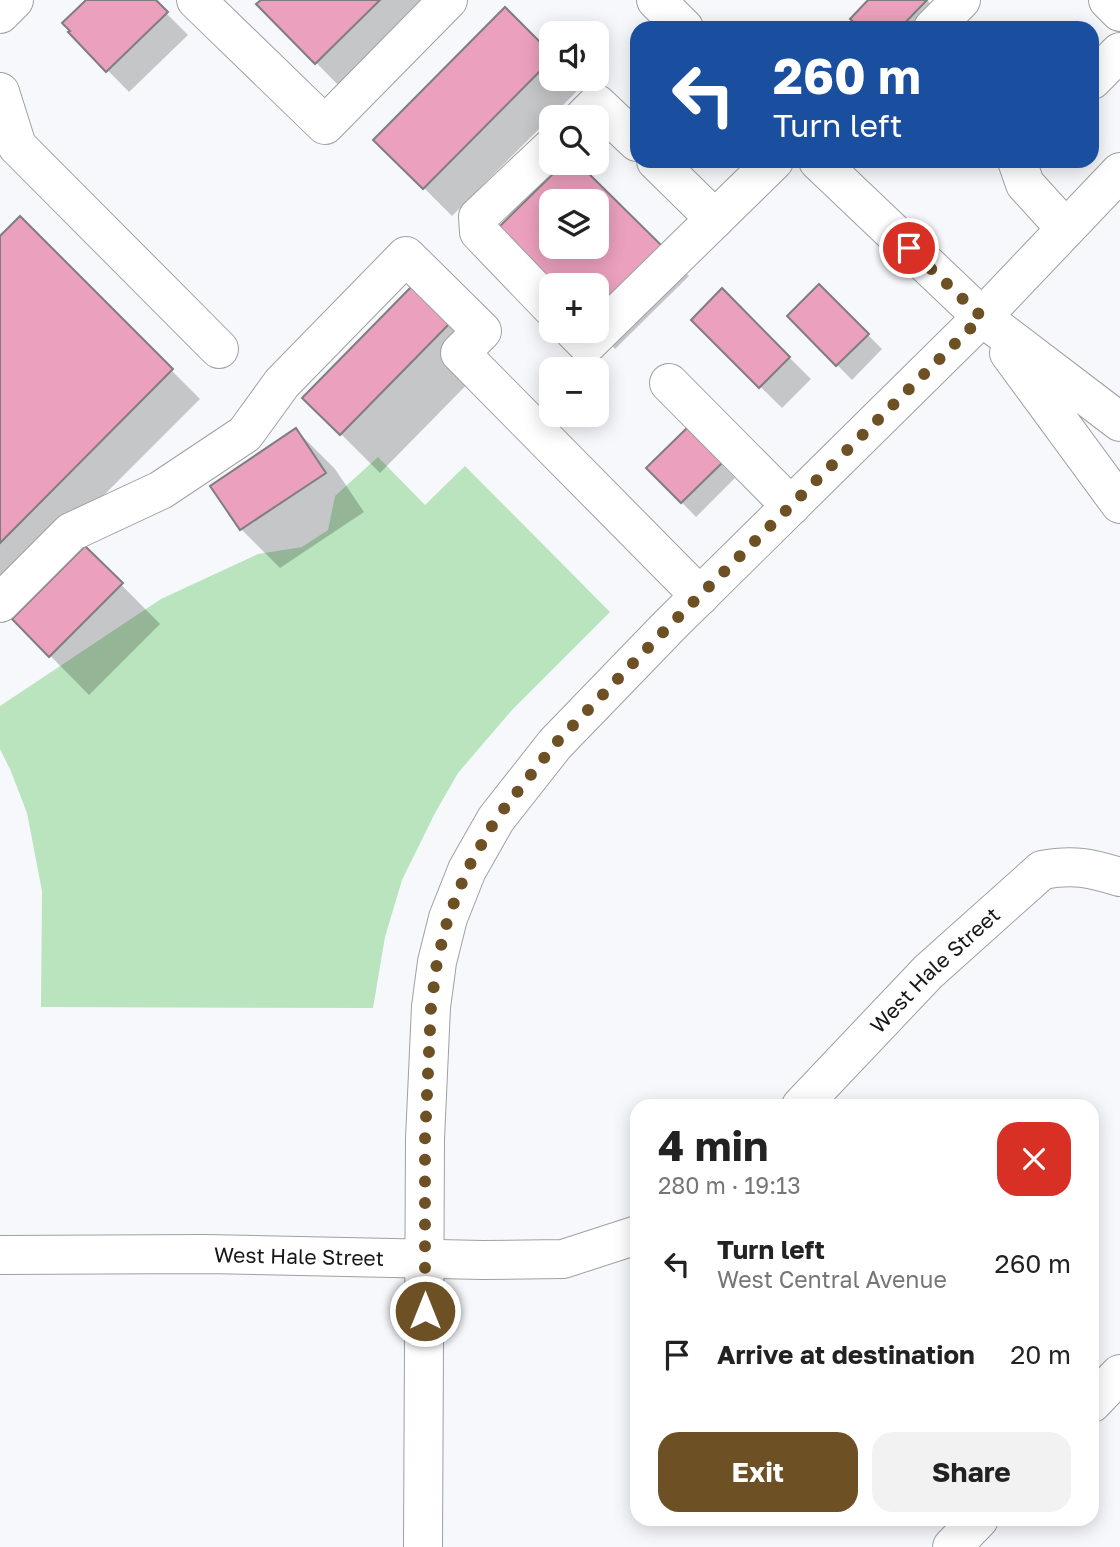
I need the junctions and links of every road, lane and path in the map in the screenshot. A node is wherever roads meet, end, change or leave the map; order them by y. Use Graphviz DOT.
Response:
graph roads {
  1 [pos="196,0"];
  2 [pos="448,0"];
  3 [pos="656,0"];
  4 [pos="961,0"];
  5 [pos="1108,0"];
  6 [pos="1120,12"];
  7 [pos="677,21"];
  8 [pos="940,21"];
  9 [pos="1120,52"];
  10 [pos="1099,73"];
  11 [pos="0,92"];
  12 [pos="609,123"];
  13 [pos="630,137"];
  14 [pos="8,155"];
  15 [pos="539,159"];
  16 [pos="663,168"];
  17 [pos="767,168"];
  18 [pos="825,168"];
  19 [pos="1019,168"];
  20 [pos="1120,172"];
  21 [pos="715,219"];
  22 [pos="1065,228"];
  23 [pos="539,294"];
  24 [pos="982,317"];
  25 [pos="609,323"];
  26 [pos="219,349"];
  27 [pos="669,383"];
  28 [pos="1120,422"];
  29 [pos="1120,504"];
  30 [pos="791,506"];
  31 [pos="700,596"];
  32 [pos="0,603"];
  33 [pos="1102,872"];
  34 [pos="808,1099"];
  35 [pos="630,1237"];
  36 [pos="0,1255"];
  37 [pos="425,1258"];
  38 [pos="1120,1374"];
  39 [pos="1099,1396"];
  40 [pos="972,1526"];
  41 [pos="423,1547"];
  42 [pos="952,1547"];
  1 -- 2 [label="street"];
  3 -- 7 [label="street"];
  4 -- 8 [label="street"];
  5 -- 6 [label="street"];
  9 -- 10 [label="street"];
  11 -- 14 [label="street"];
  12 -- 13 [label="street"];
  14 -- 26 [label="street"];
  15 -- 23 [label="street"];
  16 -- 21 [label="street"];
  17 -- 21 [label="street"];
  18 -- 24 [label="street"];
  19 -- 22 [label="street"];
  20 -- 22 [label="street"];
  21 -- 25 [label="street"];
  22 -- 24 [label="street"];
  24 -- 28 [label="street"];
  24 -- 29 [label="street"];
  24 -- 30 [label="street"];
  27 -- 30 [label="street"];
  30 -- 31 [label="street"];
  31 -- 32 [label="street"];
  31 -- 37 [label="street"];
  33 -- 34 [label="street, West Hale Street"];
  35 -- 37 [label="street, West Hale Street"];
  36 -- 37 [label="street, West Hale Street"];
  37 -- 41 [label="street"];
  38 -- 39 [label="street"];
  40 -- 42 [label="street"];
}
